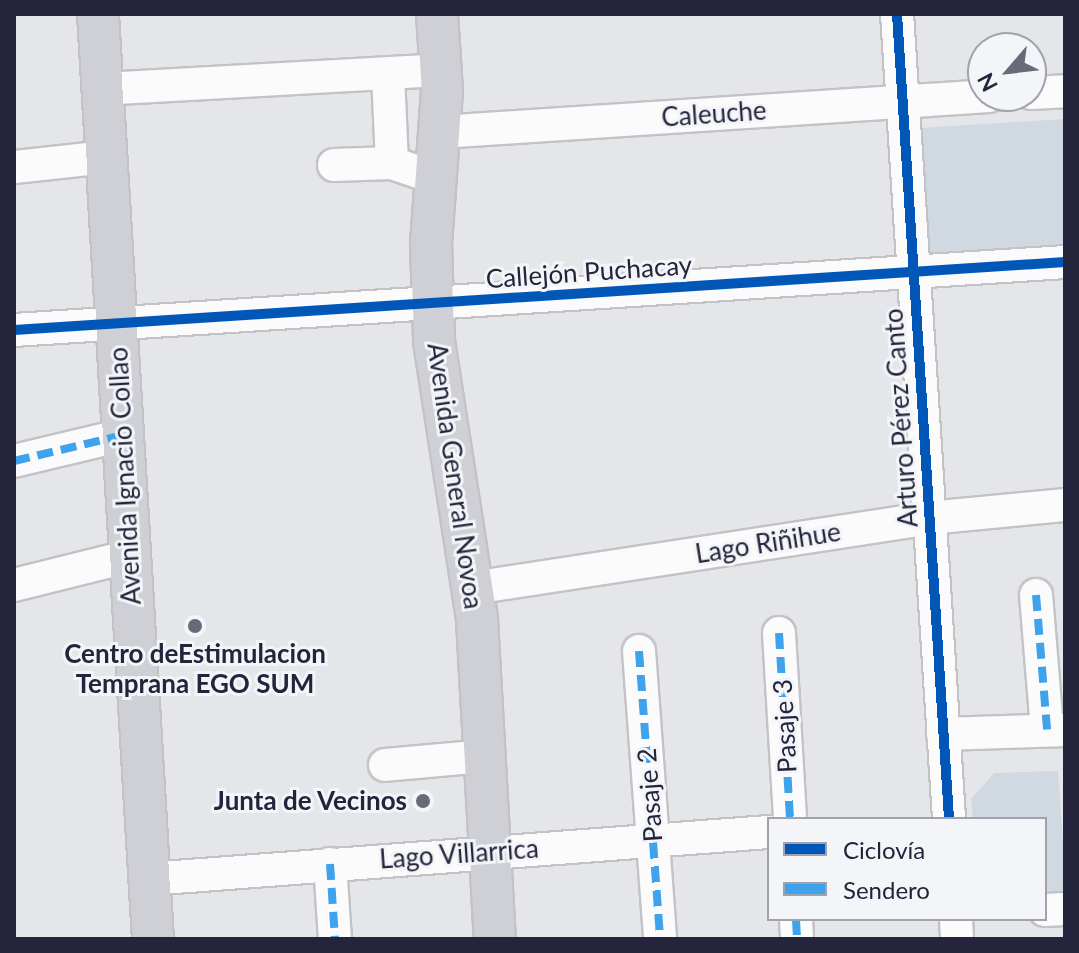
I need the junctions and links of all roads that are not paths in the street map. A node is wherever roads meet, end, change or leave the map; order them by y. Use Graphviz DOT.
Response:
graph roads {
  1 [pos="98,14"];
  2 [pos="437,14"];
  3 [pos="897,14"];
  4 [pos="441,70"];
  5 [pos="388,75"];
  6 [pos="102,89"];
  7 [pos="967,98"];
  8 [pos="903,102"];
  9 [pos="440,132"];
  10 [pos="106,157"];
  11 [pos="392,163"];
  12 [pos="334,165"];
  13 [pos="14,167"];
  14 [pos="436,178"];
  15 [pos="1065,262"];
  16 [pos="914,272"];
  17 [pos="432,304"];
  18 [pos="116,323"];
  19 [pos="14,330"];
  20 [pos="123,435"];
  21 [pos="14,461"];
  22 [pos="1065,505"];
  23 [pos="929,518"];
  24 [pos="130,556"];
  25 [pos="14,585"];
  26 [pos="473,588"];
  27 [pos="1036,595"];
  28 [pos="779,633"];
  29 [pos="639,651"];
  30 [pos="1056,730"];
  31 [pos="998,732"];
  32 [pos="943,734"];
  33 [pos="485,756"];
  34 [pos="385,765"];
  35 [pos="946,778"];
  36 [pos="790,817"];
  37 [pos="949,817"];
  38 [pos="767,832"];
  39 [pos="653,840"];
  40 [pos="490,851"];
  41 [pos="330,864"];
  42 [pos="149,879"];
  43 [pos="153,939"];
  44 [pos="335,939"];
  45 [pos="495,939"];
  46 [pos="660,939"];
  1 -- 6 [label="main road, Avenida Ignacio Collao"];
  2 -- 4 [label="main road, Avenida General Novoa"];
  3 -- 8 [label="street, Arturo Pérez Canto"];
  4 -- 5 [label="street"];
  4 -- 9 [label="main road, Avenida General Novoa"];
  5 -- 6 [label="street"];
  5 -- 11 [label="street"];
  6 -- 10 [label="main road, Avenida Ignacio Collao"];
  7 -- 8 [label="street, Caleuche"];
  8 -- 9 [label="street, Caleuche"];
  8 -- 16 [label="street, Arturo Pérez Canto"];
  9 -- 14 [label="main road, Avenida General Novoa"];
  10 -- 13 [label="street"];
  10 -- 18 [label="main road, Avenida Ignacio Collao"];
  11 -- 12 [label="street"];
  11 -- 14 [label="street"];
  14 -- 17 [label="main road, Avenida General Novoa"];
  15 -- 16 [label="street, Callejón Puchacay"];
  16 -- 17 [label="street, Callejón Puchacay"];
  16 -- 23 [label="street, Arturo Pérez Canto"];
  17 -- 18 [label="street, Callejón Puchacay"];
  17 -- 26 [label="main road, Avenida General Novoa"];
  18 -- 19 [label="street, Callejón Puchacay"];
  18 -- 20 [label="main road, Avenida Ignacio Collao"];
  20 -- 21 [label="street"];
  20 -- 24 [label="main road, Avenida Ignacio Collao"];
  22 -- 23 [label="street, Lago Riñihue"];
  23 -- 26 [label="street, Lago Riñihue"];
  23 -- 32 [label="street, Arturo Pérez Canto"];
  24 -- 25 [label="street"];
  24 -- 42 [label="main road, Avenida Ignacio Collao"];
  26 -- 33 [label="main road, Avenida General Novoa"];
  27 -- 30 [label="street"];
  28 -- 36 [label="street, Pasaje 3"];
  29 -- 39 [label="street, Pasaje 2"];
  30 -- 31 [label="street"];
  31 -- 32 [label="street"];
  31 -- 35 [label="street"];
  32 -- 35 [label="street, Arturo Pérez Canto"];
  33 -- 34 [label="street"];
  33 -- 40 [label="main road, Avenida General Novoa"];
  35 -- 37 [label="street, Arturo Pérez Canto"];
  38 -- 39 [label="street, Lago Villarrica"];
  39 -- 40 [label="street, Lago Villarrica"];
  39 -- 46 [label="street, Pasaje 2"];
  40 -- 41 [label="street, Lago Villarrica"];
  40 -- 45 [label="main road, Avenida General Novoa"];
  41 -- 42 [label="street, Lago Villarrica"];
  41 -- 44 [label="street"];
  42 -- 43 [label="main road, Avenida Ignacio Collao"];
}
